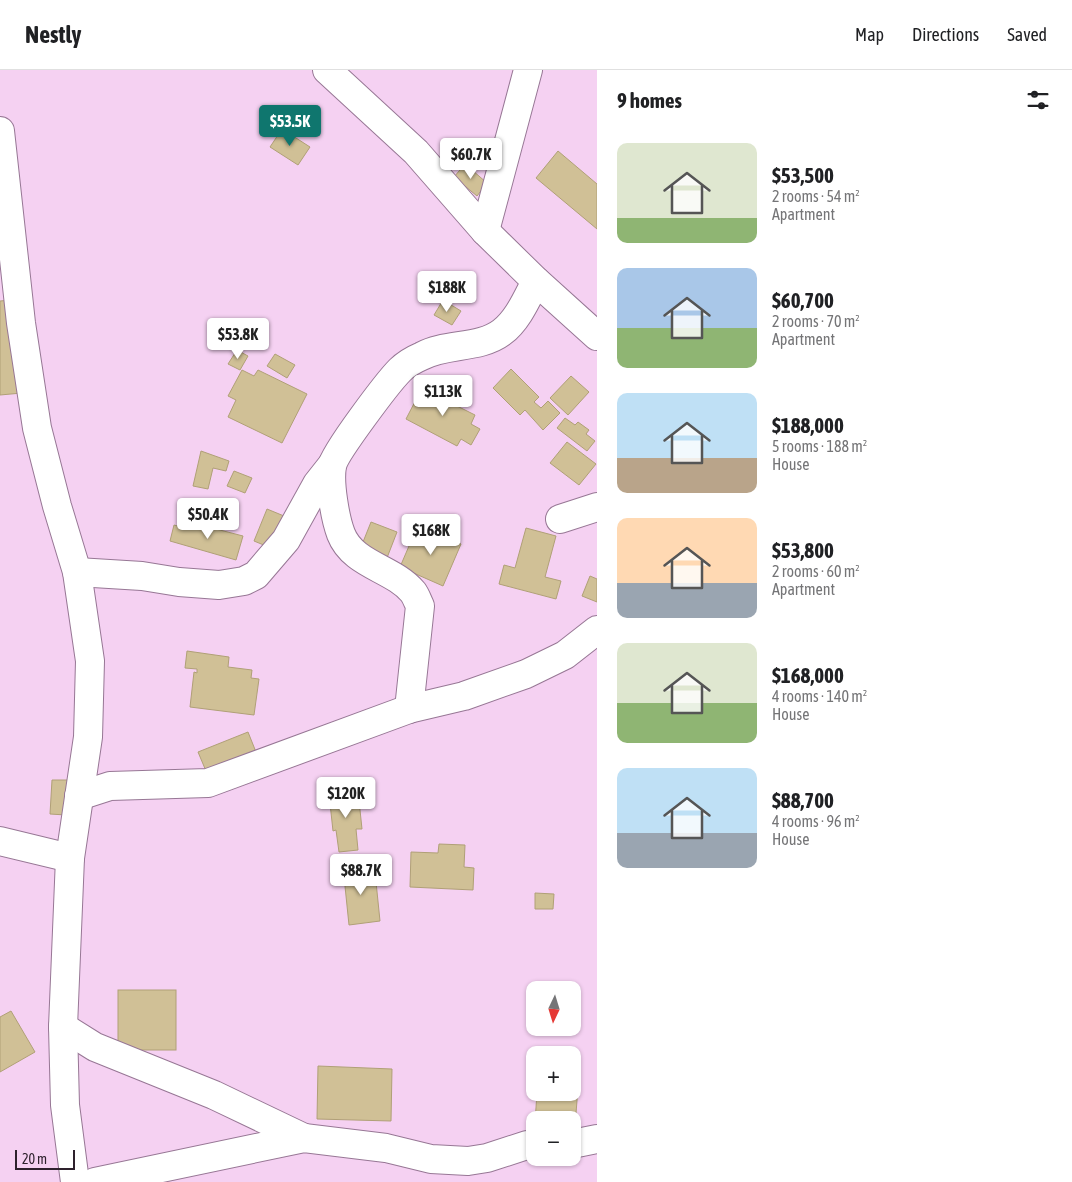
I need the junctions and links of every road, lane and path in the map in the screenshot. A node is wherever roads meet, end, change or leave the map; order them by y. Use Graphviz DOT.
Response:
graph roads {
  1 [pos="327,70"];
  2 [pos="528,70"];
  3 [pos="0,131"];
  4 [pos="486,231"];
  5 [pos="536,281"];
  6 [pos="597,336"];
  7 [pos="332,465"];
  8 [pos="597,507"];
  9 [pos="560,519"];
  10 [pos="77,572"];
  11 [pos="597,630"];
  12 [pos="410,709"];
  13 [pos="79,796"];
  14 [pos="0,841"];
  15 [pos="70,858"];
  16 [pos="63,1027"];
  17 [pos="304,1138"];
  18 [pos="597,1139"];
  19 [pos="581,1142"];
  20 [pos="526,1145"];
  21 [pos="75,1182"];
  22 [pos="95,1182"];
  1 -- 4 [label="street"];
  2 -- 4 [label="street"];
  3 -- 10 [label="street"];
  4 -- 5 [label="street"];
  5 -- 6 [label="street"];
  5 -- 7 [label="street"];
  7 -- 10 [label="street"];
  7 -- 12 [label="street"];
  8 -- 9 [label="street"];
  10 -- 13 [label="street"];
  11 -- 12 [label="street"];
  12 -- 13 [label="street"];
  13 -- 15 [label="street"];
  14 -- 15 [label="street"];
  15 -- 16 [label="street"];
  16 -- 17 [label="street"];
  16 -- 21 [label="street"];
  17 -- 20 [label="street"];
  17 -- 22 [label="street"];
  18 -- 19 [label="street"];
}
